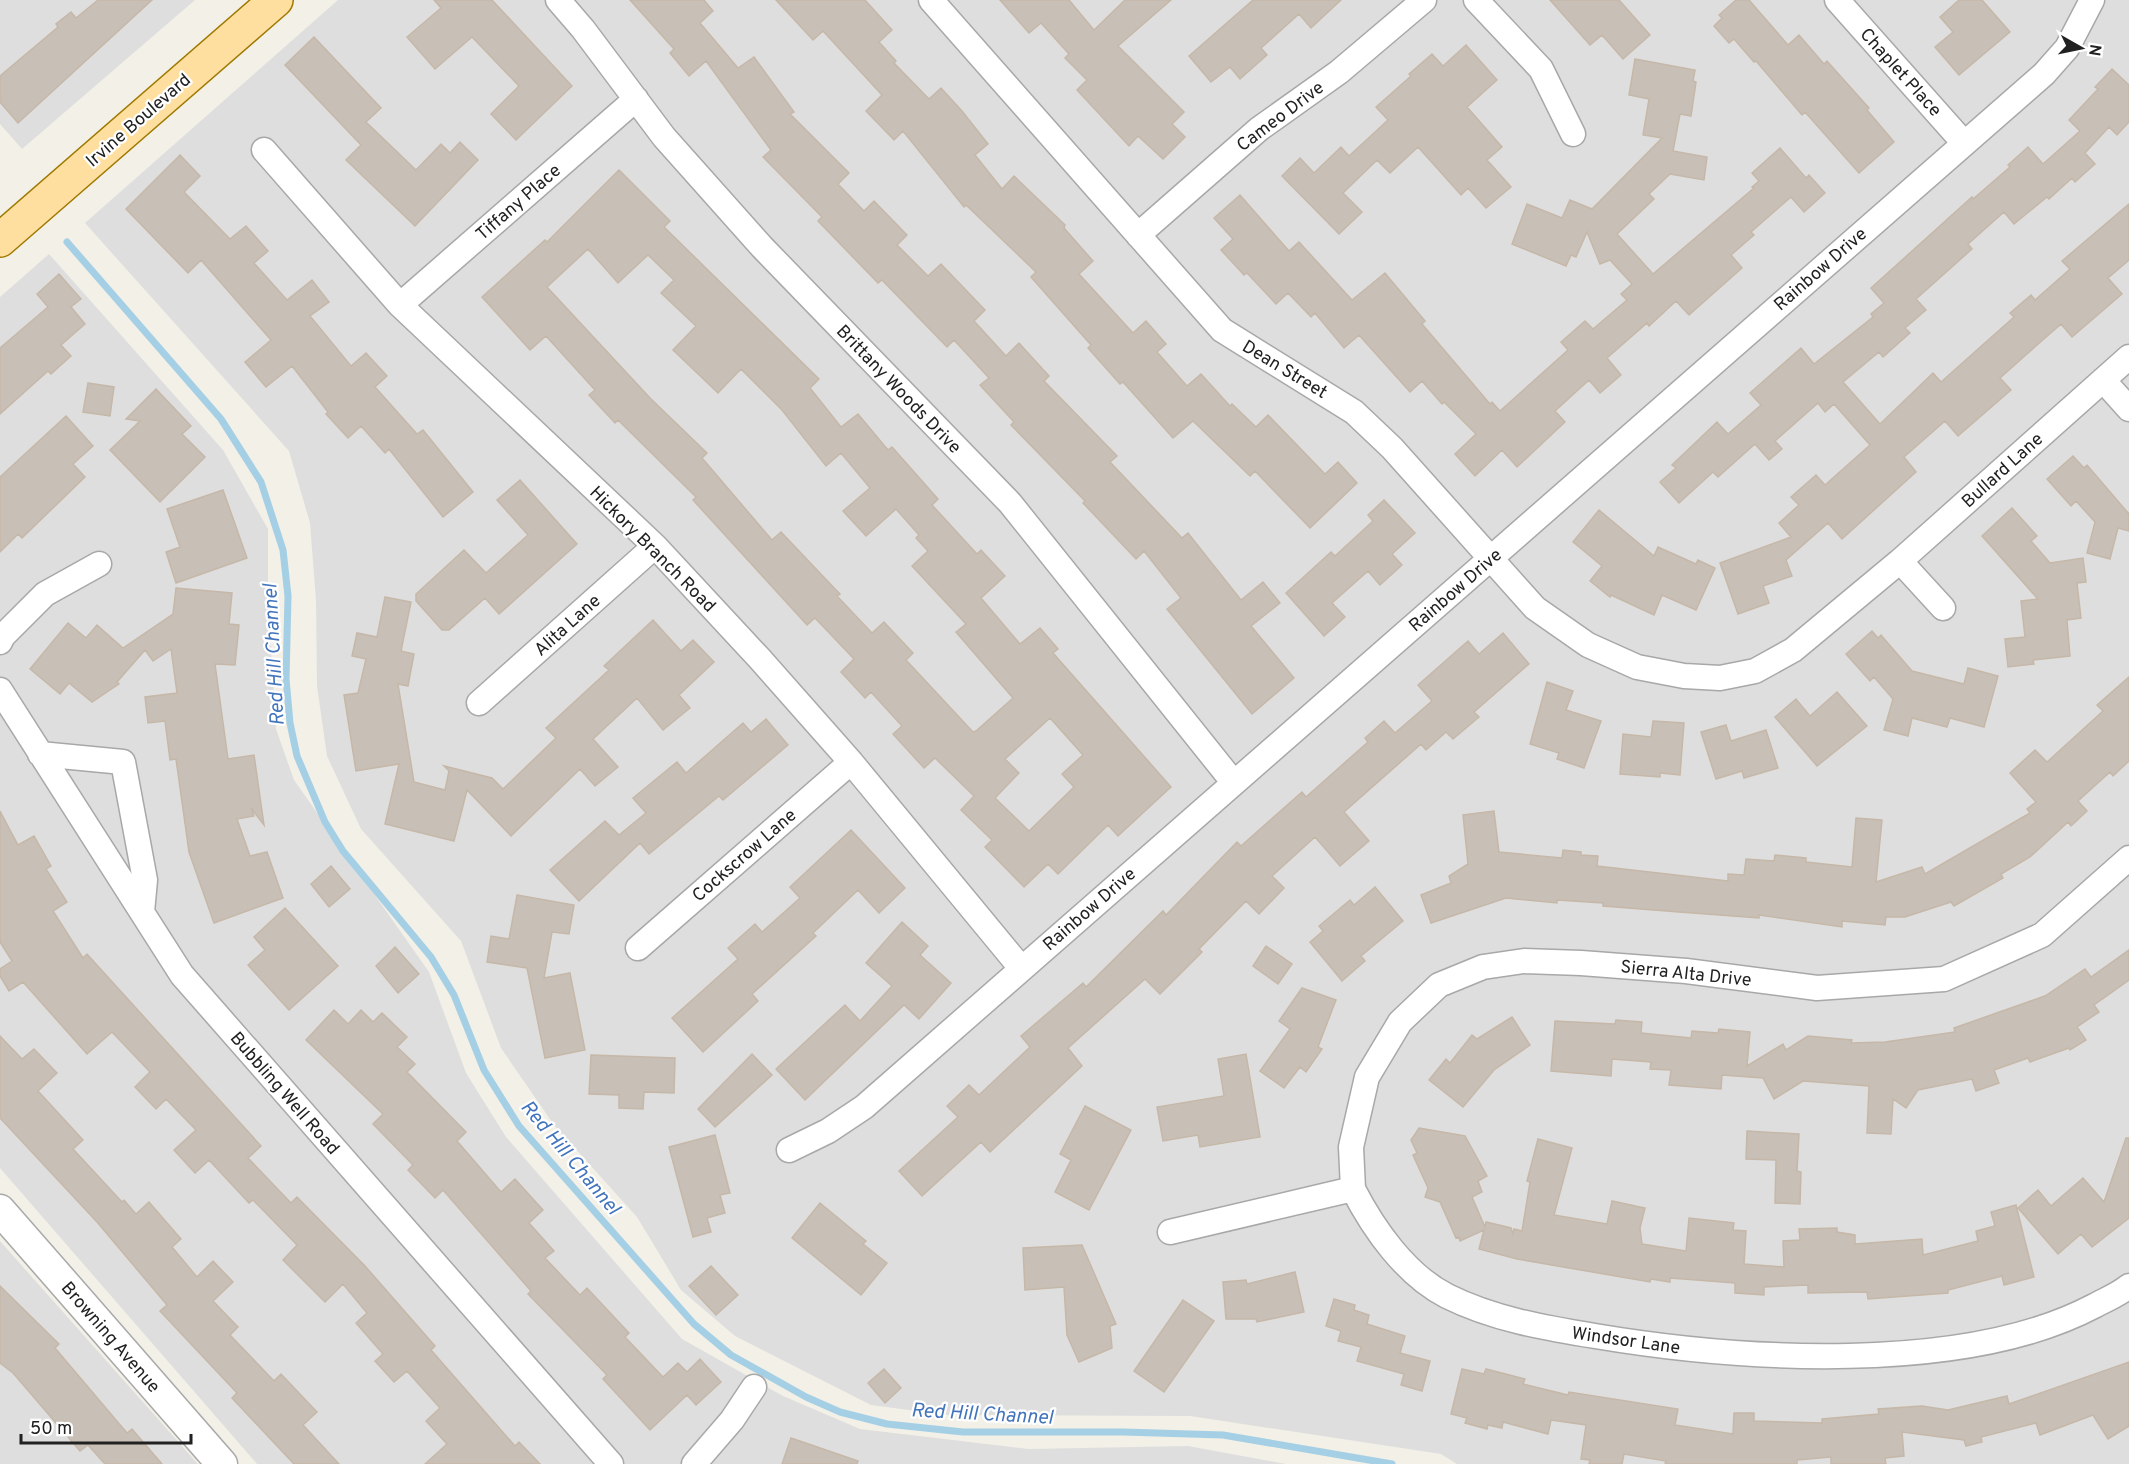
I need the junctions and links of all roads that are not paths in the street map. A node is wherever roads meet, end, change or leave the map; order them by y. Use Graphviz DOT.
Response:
graph roads {
  1 [pos="276,0"];
  2 [pos="558,0"];
  3 [pos="931,0"];
  4 [pos="1424,0"];
  5 [pos="1476,0"];
  6 [pos="1837,0"];
  7 [pos="2092,0"];
  8 [pos="636,99"];
  9 [pos="1573,134"];
  10 [pos="1964,143"];
  11 [pos="264,150"];
  12 [pos="1138,235"];
  13 [pos="0,240"];
  14 [pos="400,305"];
  15 [pos="2129,357"];
  16 [pos="2103,380"];
  17 [pos="2129,409"];
  18 [pos="655,546"];
  19 [pos="1490,559"];
  20 [pos="1900,561"];
  21 [pos="99,564"];
  22 [pos="1943,608"];
  23 [pos="0,642"];
  24 [pos="1684,676"];
  25 [pos="0,690"];
  26 [pos="478,703"];
  27 [pos="40,753"];
  28 [pos="851,762"];
  29 [pos="1234,783"];
  30 [pos="2129,858"];
  31 [pos="142,912"];
  32 [pos="638,948"];
  33 [pos="1021,968"];
  34 [pos="789,1150"];
  35 [pos="1353,1189"];
  36 [pos="0,1210"];
  37 [pos="1170,1232"];
  38 [pos="2129,1286"];
  39 [pos="754,1387"];
  40 [pos="222,1464"];
  41 [pos="611,1464"];
  42 [pos="694,1464"];
  1 -- 13 [label="main road, Irvine Boulevard"];
  2 -- 8 [label="street, Brittany Woods Drive"];
  3 -- 12 [label="street, Dean Street"];
  4 -- 12 [label="street, Cameo Drive"];
  5 -- 9 [label="street"];
  6 -- 10 [label="street, Chaplet Place"];
  7 -- 10 [label="street, Rainbow Drive"];
  8 -- 14 [label="street, Tiffany Place"];
  8 -- 29 [label="street, Brittany Woods Drive"];
  10 -- 19 [label="street, Rainbow Drive"];
  11 -- 14 [label="street, Hickory Branch Road"];
  12 -- 19 [label="street, Dean Street"];
  14 -- 18 [label="street, Hickory Branch Road"];
  15 -- 16 [label="street, Bullard Lane"];
  16 -- 17 [label="street"];
  16 -- 20 [label="street, Bullard Lane"];
  18 -- 26 [label="street, Alita Lane"];
  18 -- 28 [label="street, Hickory Branch Road"];
  19 -- 24 [label="street, Dean Street"];
  19 -- 29 [label="street, Rainbow Drive"];
  20 -- 22 [label="street"];
  20 -- 24 [label="street, Bullard Lane"];
  21 -- 23 [label="street"];
  25 -- 27 [label="street, Bubbling Well Road"];
  27 -- 31 [label="street, Bubbling Well Road"];
  27 -- 31 [label="street"];
  28 -- 32 [label="street, Cockscrow Lane"];
  28 -- 33 [label="street, Hickory Branch Road"];
  29 -- 33 [label="street, Rainbow Drive"];
  30 -- 35 [label="street, Sierra Alta Drive"];
  31 -- 41 [label="street, Bubbling Well Road"];
  33 -- 34 [label="street, Rainbow Drive"];
  35 -- 37 [label="street"];
  35 -- 38 [label="street, Windsor Lane"];
  36 -- 40 [label="street, Browning Avenue"];
  39 -- 42 [label="street"];
}
